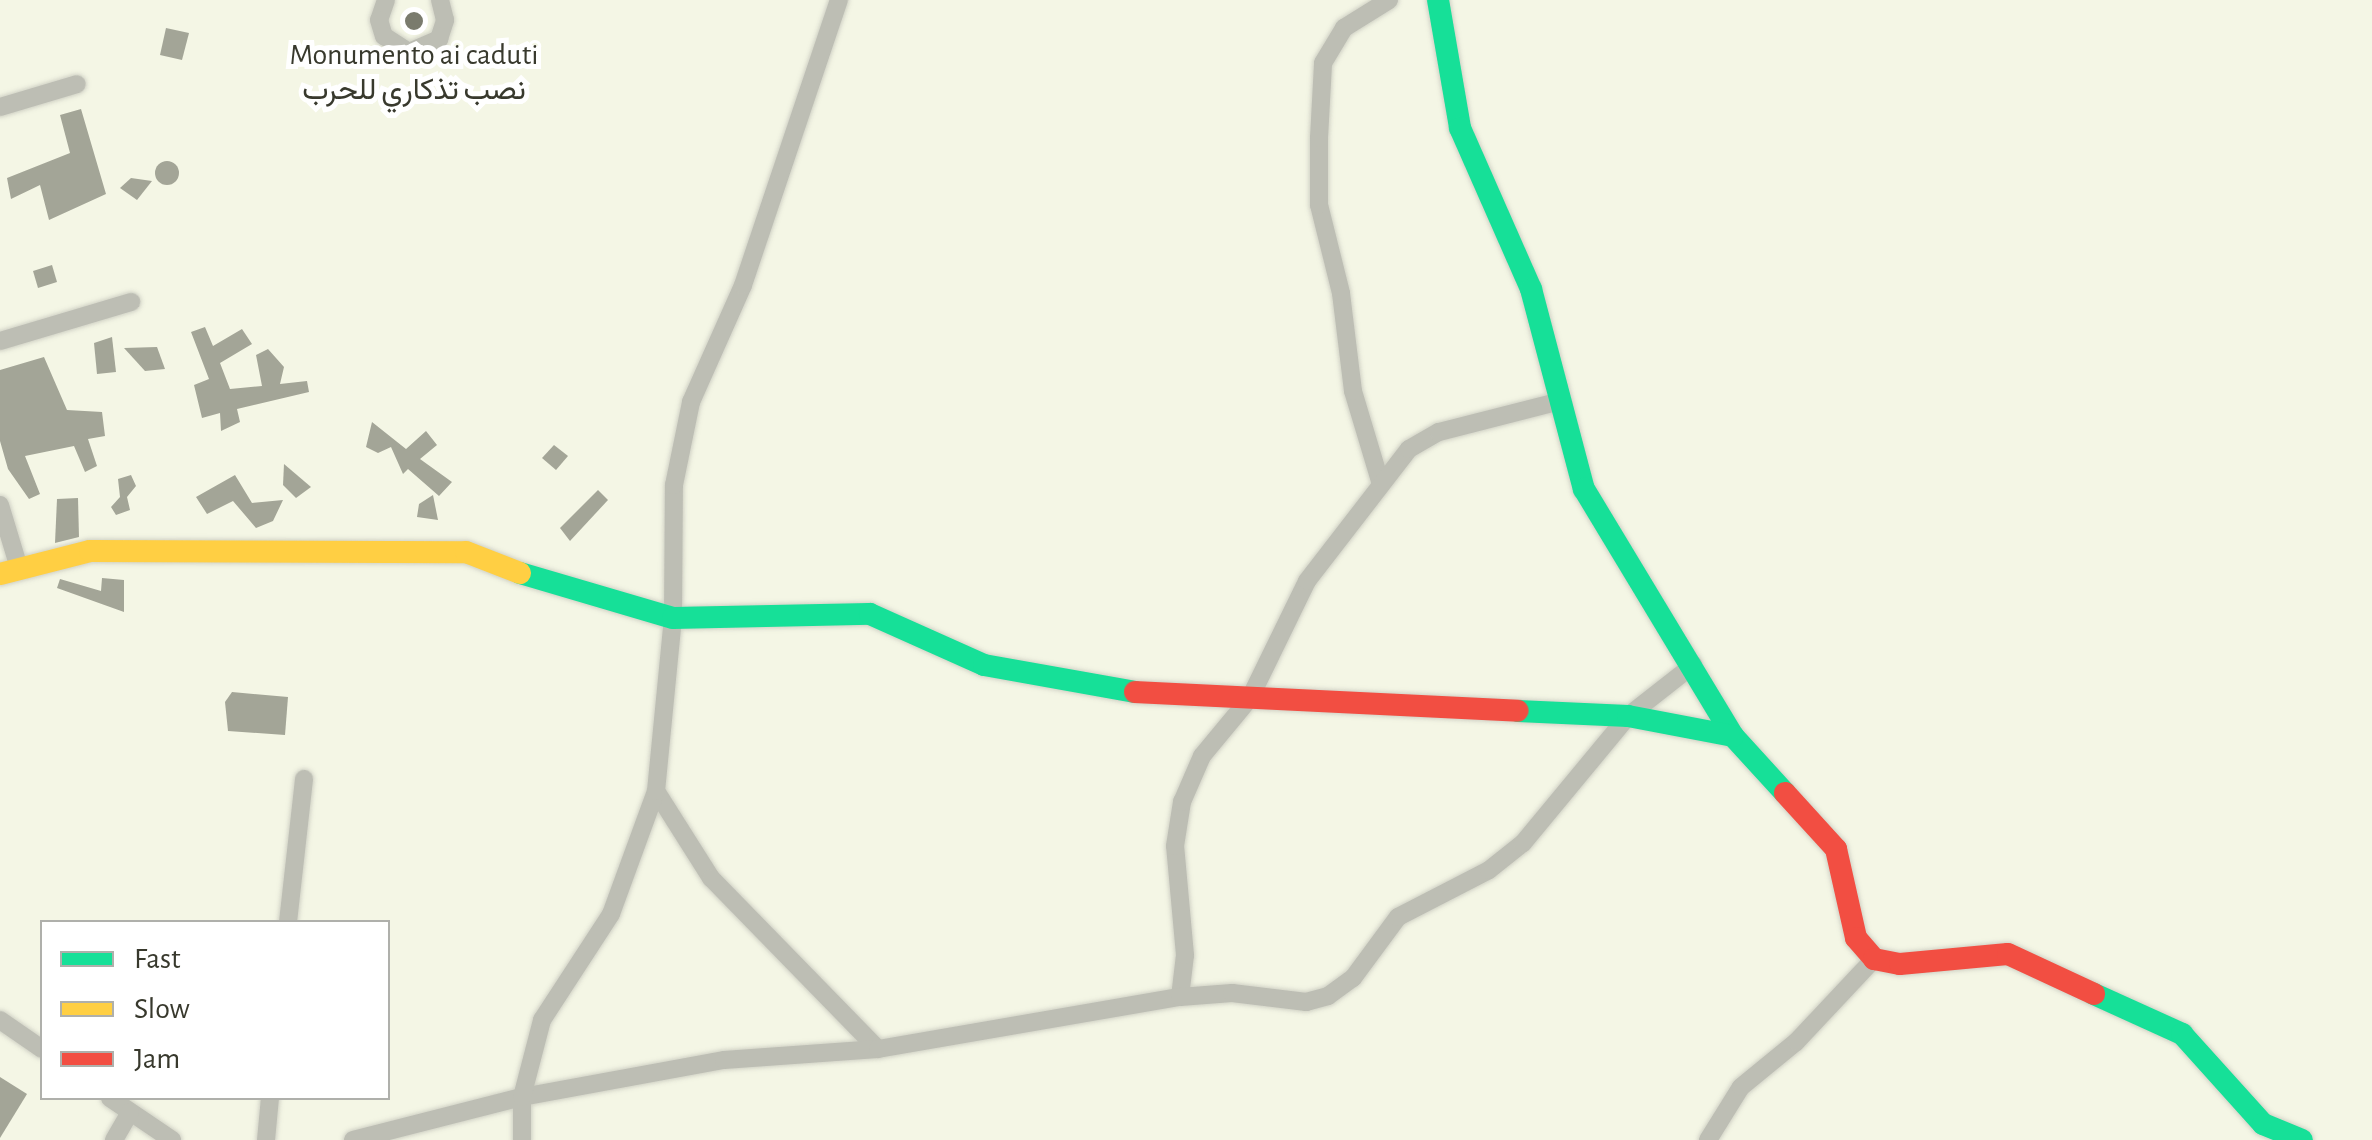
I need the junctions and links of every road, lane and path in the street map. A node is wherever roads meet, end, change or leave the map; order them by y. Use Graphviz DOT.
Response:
graph roads {
  1 [pos="386,0"];
  2 [pos="440,0"];
  3 [pos="839,0"];
  4 [pos="1390,0"];
  5 [pos="1438,0"];
  6 [pos="77,84"];
  7 [pos="0,107"];
  8 [pos="131,302"];
  9 [pos="0,341"];
  10 [pos="1557,402"];
  11 [pos="1380,481"];
  12 [pos="0,506"];
  13 [pos="9,571"];
  14 [pos="674,618"];
  15 [pos="1693,665"];
  16 [pos="1250,698"];
  17 [pos="1628,716"];
  18 [pos="1733,736"];
  19 [pos="304,779"];
  20 [pos="656,791"];
  21 [pos="288,920"];
  22 [pos="1874,958"];
  23 [pos="1180,996"];
  24 [pos="0,1020"];
  25 [pos="40,1048"];
  26 [pos="878,1049"];
  27 [pos="522,1096"];
  28 [pos="113,1100"];
  29 [pos="270,1100"];
  30 [pos="130,1112"];
  31 [pos="114,1140"];
  32 [pos="172,1140"];
  33 [pos="266,1140"];
  34 [pos="353,1140"];
  35 [pos="522,1140"];
  36 [pos="1708,1140"];
  37 [pos="2302,1140"];
  1 -- 2 [label="street"];
  3 -- 14 [label="street"];
  4 -- 11 [label="street"];
  5 -- 10 [label="street"];
  6 -- 7 [label="street"];
  8 -- 9 [label="street"];
  10 -- 11 [label="street"];
  10 -- 15 [label="street"];
  11 -- 16 [label="street"];
  12 -- 13 [label="street"];
  13 -- 14 [label="street"];
  14 -- 16 [label="street"];
  14 -- 20 [label="street"];
  15 -- 17 [label="street"];
  15 -- 18 [label="street"];
  16 -- 17 [label="street"];
  16 -- 23 [label="street"];
  17 -- 18 [label="street"];
  17 -- 23 [label="street"];
  18 -- 22 [label="street"];
  19 -- 21 [label="street"];
  20 -- 26 [label="street"];
  20 -- 27 [label="street"];
  22 -- 36 [label="street"];
  22 -- 37 [label="street"];
  23 -- 26 [label="street"];
  24 -- 25 [label="street"];
  26 -- 27 [label="street"];
  27 -- 34 [label="street"];
  27 -- 35 [label="street"];
  28 -- 30 [label="street"];
  29 -- 33 [label="street"];
  30 -- 31 [label="street"];
  30 -- 32 [label="street"];
}
